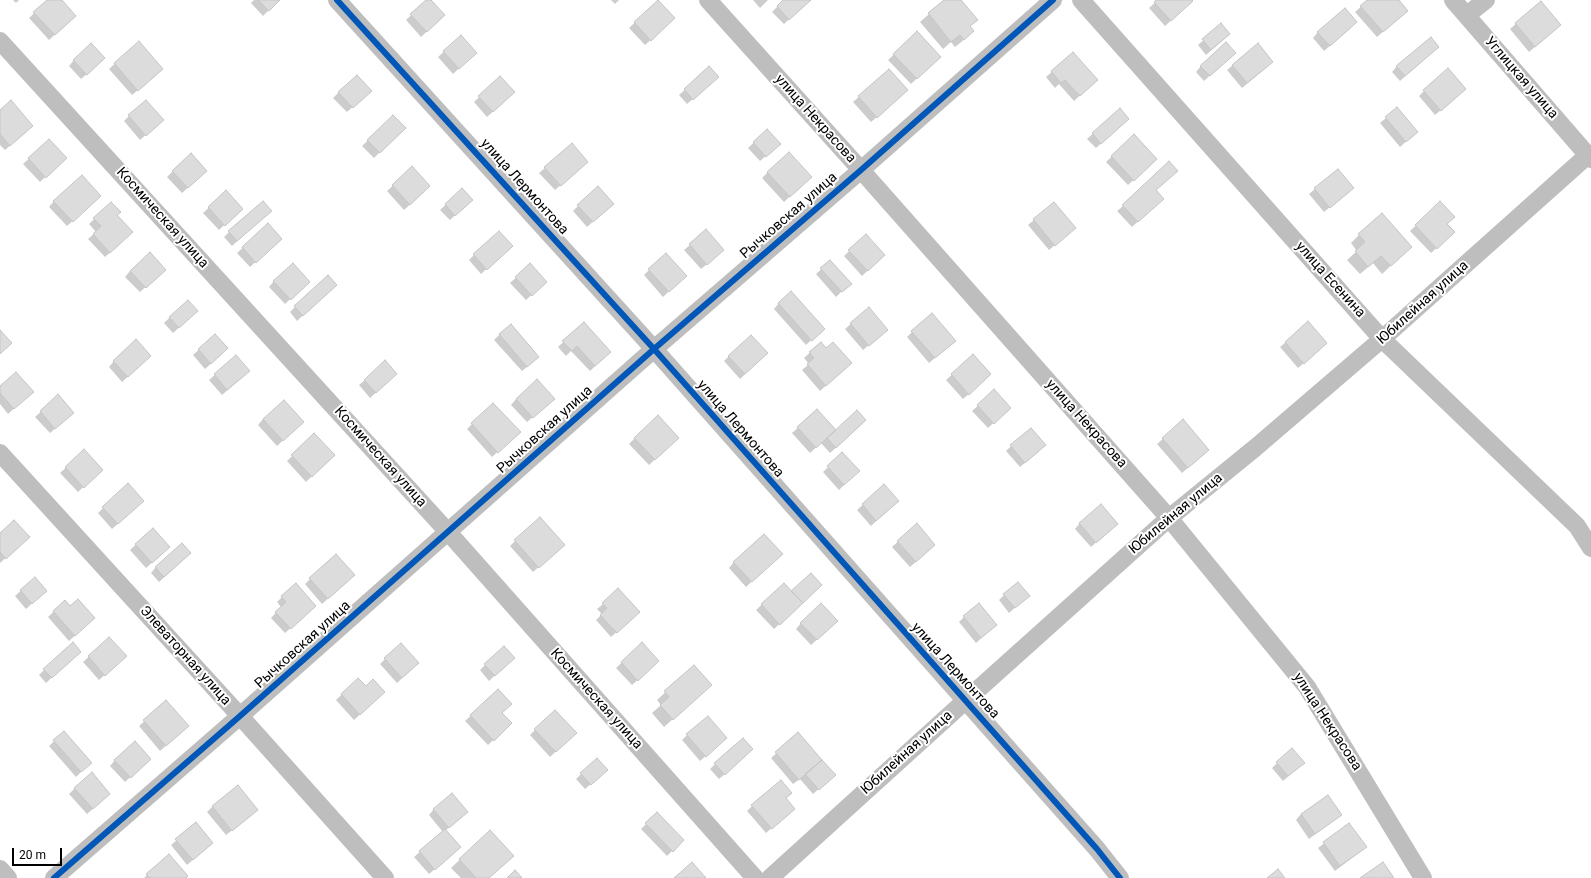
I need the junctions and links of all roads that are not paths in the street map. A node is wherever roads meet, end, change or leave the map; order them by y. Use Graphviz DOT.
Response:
graph roads {
  1 [pos="337,0"];
  2 [pos="708,0"];
  3 [pos="1053,0"];
  4 [pos="1080,0"];
  5 [pos="1453,0"];
  6 [pos="1486,0"];
  7 [pos="1466,15"];
  8 [pos="0,41"];
  9 [pos="1590,156"];
  10 [pos="861,170"];
  11 [pos="1382,339"];
  12 [pos="654,349"];
  13 [pos="0,453"];
  14 [pos="1169,518"];
  15 [pos="448,532"];
  16 [pos="1591,548"];
  17 [pos="964,701"];
  18 [pos="240,716"];
  19 [pos="0,869"];
  20 [pos="8,878"];
  21 [pos="54,878"];
  22 [pos="385,878"];
  23 [pos="755,878"];
  24 [pos="770,878"];
  25 [pos="1120,878"];
  26 [pos="1423,878"];
  1 -- 12 [label="street, улица Лермонтова"];
  2 -- 10 [label="street, улица Некрасова"];
  3 -- 10 [label="street, Рычковская улица"];
  4 -- 11 [label="street, улица Есенина"];
  5 -- 7 [label="street, Углицкая улица"];
  6 -- 7 [label="street"];
  7 -- 9 [label="street, Углицкая улица"];
  8 -- 15 [label="street, Космическая улица"];
  9 -- 11 [label="street, Юбилейная улица"];
  10 -- 12 [label="street, Рычковская улица"];
  10 -- 14 [label="street, улица Некрасова"];
  11 -- 14 [label="street, Юбилейная улица"];
  11 -- 16 [label="street, улица Есенина"];
  12 -- 15 [label="street, Рычковская улица"];
  12 -- 17 [label="street, улица Лермонтова"];
  13 -- 18 [label="street, Элеваторная улица"];
  14 -- 17 [label="street, Юбилейная улица"];
  14 -- 26 [label="street, улица Некрасова"];
  15 -- 18 [label="street, Рычковская улица"];
  15 -- 23 [label="street, Космическая улица"];
  17 -- 24 [label="street, Юбилейная улица"];
  17 -- 25 [label="street, улица Лермонтова"];
  18 -- 21 [label="street, Рычковская улица"];
  18 -- 22 [label="street, Элеваторная улица"];
  19 -- 20 [label="street"];
}
